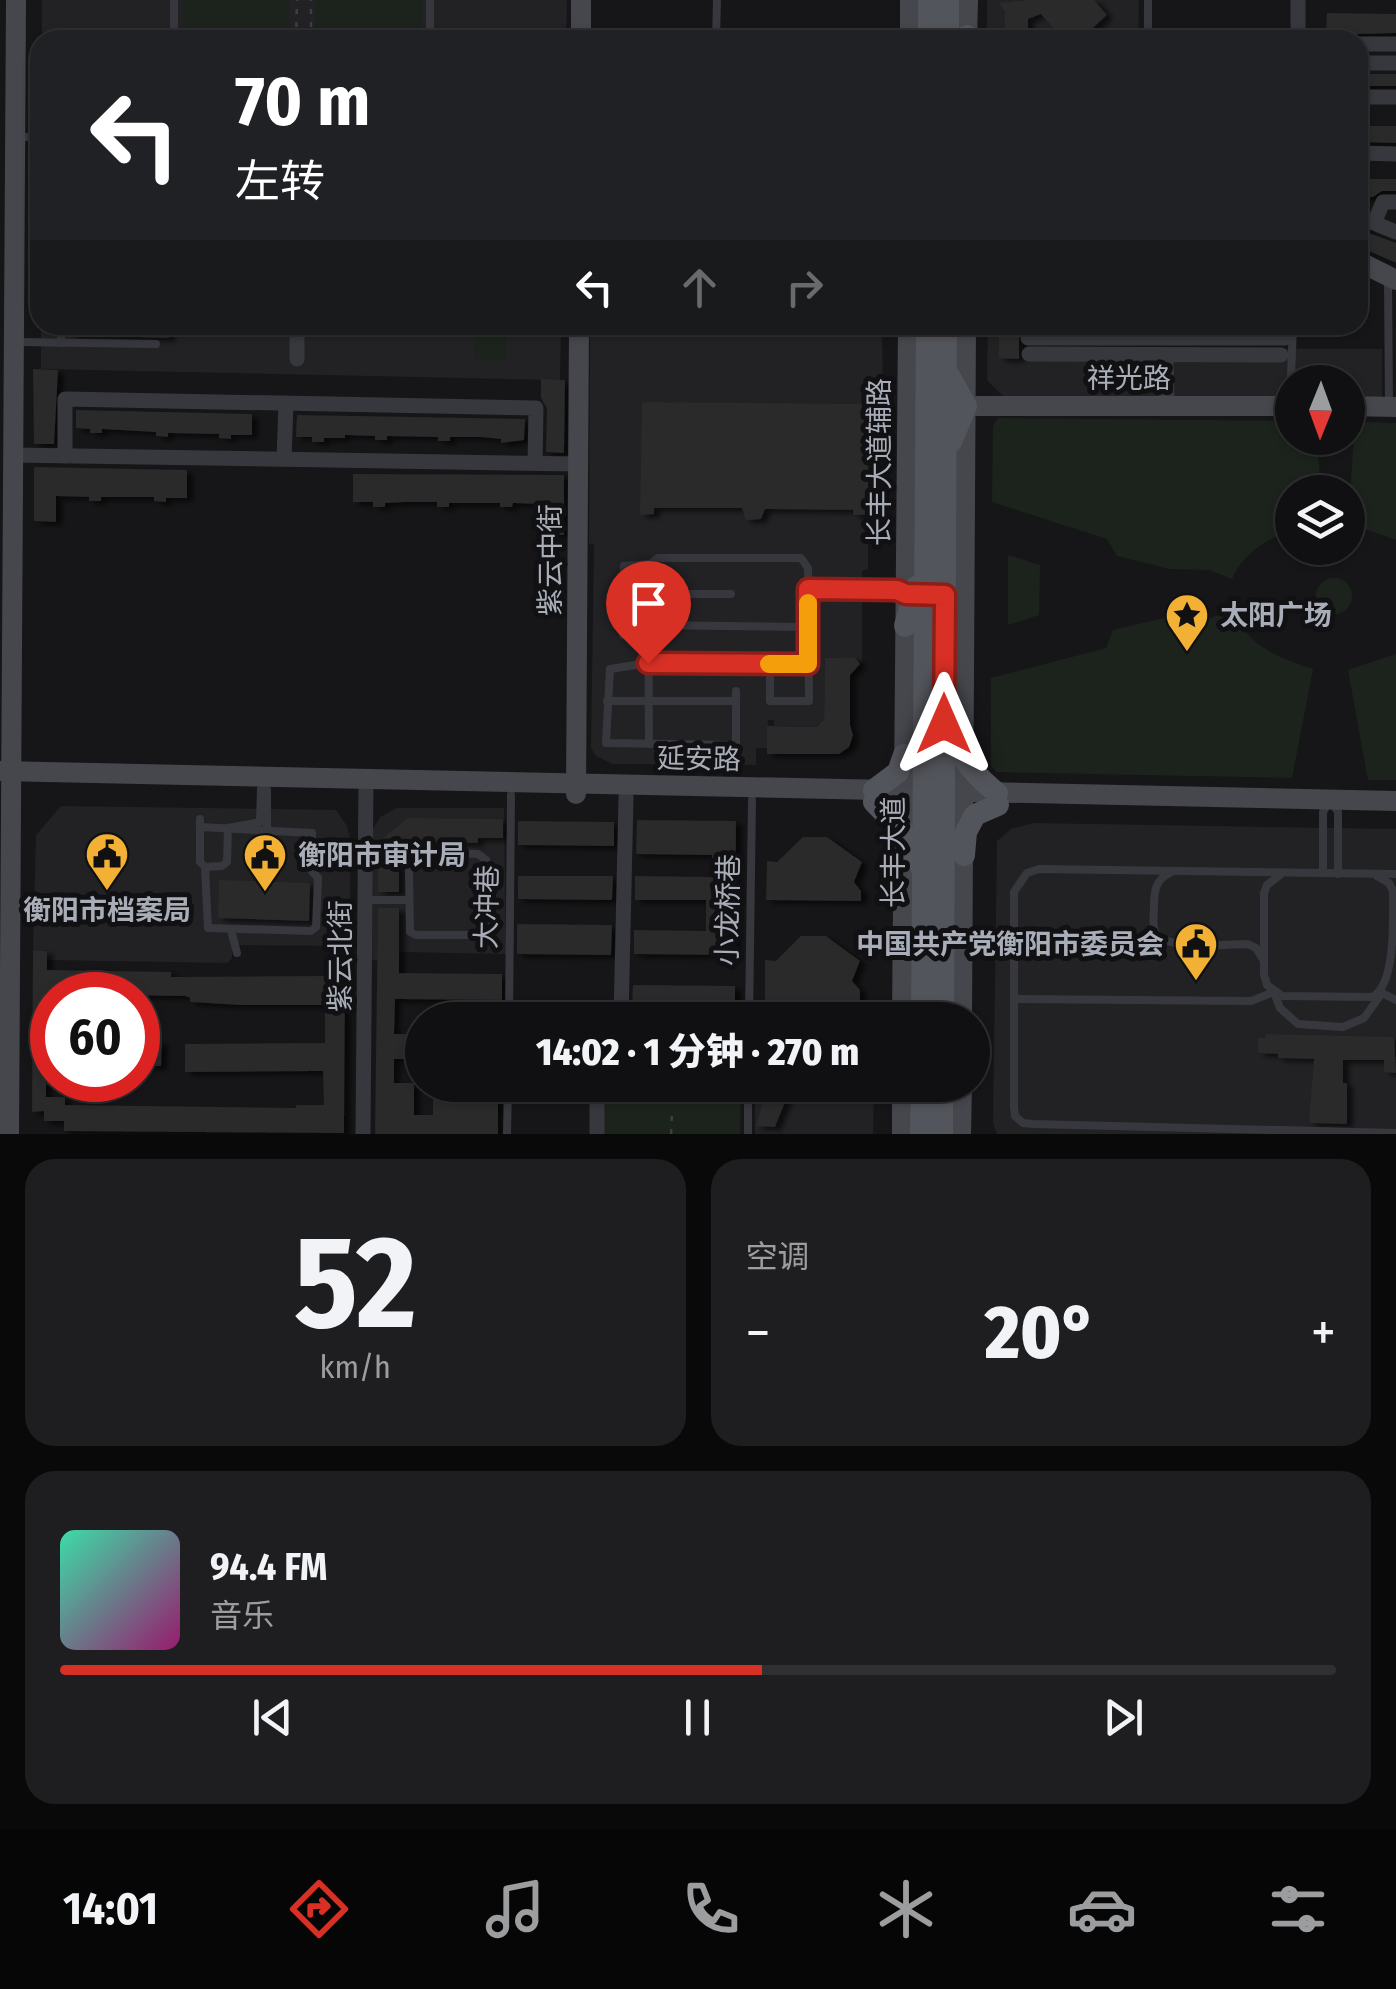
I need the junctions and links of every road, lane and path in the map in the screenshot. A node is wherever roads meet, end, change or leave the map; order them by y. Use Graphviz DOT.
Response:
graph roads {
  1 [pos="7,0"];
  2 [pos="16,0"];
  3 [pos="174,0"];
  4 [pos="297,0"];
  5 [pos="312,0"];
  6 [pos="430,0"];
  7 [pos="581,0"];
  8 [pos="717,0"];
  9 [pos="930,0"];
  10 [pos="948,0"];
  11 [pos="968,0"];
  12 [pos="1148,0"];
  13 [pos="1298,0"];
  14 [pos="174,30"];
  15 [pos="296,30"];
  16 [pos="311,30"];
  17 [pos="430,30"];
  18 [pos="580,30"];
  19 [pos="716,30"];
  20 [pos="929,30"];
  21 [pos="959,30"];
  22 [pos="963,30"];
  23 [pos="1148,30"];
  24 [pos="1298,30"];
  25 [pos="1368,44"];
  26 [pos="1396,44"];
  27 [pos="1368,63"];
  28 [pos="1396,63"];
  29 [pos="1368,97"];
  30 [pos="1396,98"];
  31 [pos="10,137"];
  32 [pos="30,137"];
  33 [pos="1368,153"];
  34 [pos="1396,154"];
  35 [pos="1396,202"];
  36 [pos="1396,232"];
  37 [pos="1368,266"];
  38 [pos="1392,278"];
  39 [pos="61,335"];
  40 [pos="298,335"];
  41 [pos="579,335"];
  42 [pos="909,335"];
  43 [pos="926,335"];
  44 [pos="946,335"];
  45 [pos="966,335"];
  46 [pos="1127,335"];
  47 [pos="1220,335"];
  48 [pos="1285,335"];
  49 [pos="1293,335"];
  50 [pos="14,342"];
  51 [pos="61,343"];
  52 [pos="156,344"];
  53 [pos="1166,355"];
  54 [pos="1282,356"];
  55 [pos="297,359"];
  56 [pos="1292,365"];
  57 [pos="946,370"];
  58 [pos="286,403"];
  59 [pos="966,406"];
  60 [pos="1167,406"];
  61 [pos="1275,406"];
  62 [pos="1365,406"];
  63 [pos="1392,407"];
  64 [pos="6,424"];
  65 [pos="946,454"];
  66 [pos="13,455"];
  67 [pos="64,456"];
  68 [pos="284,459"];
  69 [pos="535,463"];
  70 [pos="578,464"];
  71 [pos="650,564"];
  72 [pos="808,593"];
  73 [pos="648,594"];
  74 [pos="730,594"];
  75 [pos="922,595"];
  76 [pos="648,625"];
  77 [pos="808,626"];
  78 [pos="905,626"];
  79 [pos="648,636"];
  80 [pos="648,663"];
  81 [pos="770,664"];
  82 [pos="808,664"];
  83 [pos="607,701"];
  84 [pos="649,701"];
  85 [pos="944,724"];
  86 [pos="649,744"];
  87 [pos="904,755"];
  88 [pos="964,763"];
  89 [pos="4,778"];
  90 [pos="366,786"];
  91 [pos="264,790"];
  92 [pos="576,790"];
  93 [pos="511,795"];
  94 [pos="874,796"];
  95 [pos="626,797"];
  96 [pos="934,797"];
  97 [pos="998,799"];
  98 [pos="752,800"];
  99 [pos="1396,801"];
  100 [pos="1330,808"];
  101 [pos="1396,813"];
  102 [pos="228,828"];
  103 [pos="267,830"];
  104 [pos="903,832"];
  105 [pos="964,855"];
  106 [pos="206,866"];
  107 [pos="1174,871"];
  108 [pos="923,872"];
  109 [pos="1284,873"];
  110 [pos="1322,873"];
  111 [pos="1338,874"];
  112 [pos="1372,874"];
  113 [pos="1396,874"];
  114 [pos="365,900"];
  115 [pos="409,900"];
  116 [pos="231,930"];
  117 [pos="1394,946"];
  118 [pos="237,953"];
  119 [pos="1264,961"];
  120 [pos="0,973"];
  121 [pos="1274,992"];
  122 [pos="1382,993"];
  123 [pos="1014,999"];
  124 [pos="1396,1000"];
  125 [pos="509,1002"];
  126 [pos="622,1002"];
  127 [pos="749,1002"];
  128 [pos="902,1002"];
  129 [pos="922,1002"];
  130 [pos="942,1002"];
  131 [pos="962,1002"];
  132 [pos="508,1102"];
  133 [pos="597,1102"];
  134 [pos="748,1102"];
  135 [pos="902,1102"];
  136 [pos="922,1102"];
  137 [pos="961,1102"];
  138 [pos="672,1113"];
  139 [pos="942,1123"];
  140 [pos="0,1126"];
  141 [pos="1324,1132"];
  142 [pos="1396,1133"];
  143 [pos="8,1134"];
  144 [pos="364,1134"];
  145 [pos="507,1134"];
  146 [pos="597,1134"];
  147 [pos="672,1134"];
  148 [pos="748,1134"];
  149 [pos="902,1134"];
  150 [pos="921,1134"];
  151 [pos="958,1134"];
  1 -- 31 [label="main road"];
  2 -- 31 [label="main road"];
  3 -- 14 [label="lane"];
  4 -- 15 [label="path"];
  5 -- 16 [label="path"];
  6 -- 17 [label="lane"];
  7 -- 18 [label="main road"];
  8 -- 19 [label="lane"];
  9 -- 20 [label="main road"];
  10 -- 21 [label="main road"];
  11 -- 22 [label="main road"];
  12 -- 23 [label="lane"];
  13 -- 24 [label="street"];
  25 -- 26 [label="street"];
  27 -- 28 [label="street"];
  29 -- 30 [label="street"];
  31 -- 32 [label="lane"];
  31 -- 50 [label="main road"];
  31 -- 64 [label="main road"];
  33 -- 34 [label="street"];
  35 -- 36 [label="street"];
  37 -- 38 [label="main road"];
  38 -- 63 [label="lane"];
  39 -- 51 [label="lane"];
  40 -- 55 [label="street"];
  41 -- 70 [label="main road, 紫云中街"];
  42 -- 75 [label="main road, 长丰大道辅路"];
  43 -- 75 [label="main road, 长丰大道"];
  44 -- 57 [label="main road, 长丰大道"];
  45 -- 59 [label="main road"];
  46 -- 53 [label="street"];
  47 -- 48 [label="street"];
  49 -- 56 [label="lane"];
  50 -- 51 [label="lane"];
  50 -- 64 [label="main road"];
  51 -- 52 [label="lane"];
  53 -- 54 [label="street"];
  53 -- 60 [label="street"];
  57 -- 59 [label="main road"];
  57 -- 65 [label="main road, 长丰大道"];
  58 -- 67 [label="street"];
  58 -- 68 [label="street"];
  58 -- 69 [label="street"];
  59 -- 60 [label="main road, 祥光路"];
  59 -- 65 [label="main road"];
  59 -- 88 [label="main road"];
  60 -- 61 [label="main road, 祥光路"];
  62 -- 63 [label="main road"];
  64 -- 66 [label="main road"];
  64 -- 89 [label="main road"];
  65 -- 75 [label="main road, 长丰大道"];
  66 -- 67 [label="street"];
  66 -- 89 [label="main road"];
  67 -- 68 [label="street"];
  68 -- 69 [label="street"];
  69 -- 70 [label="street"];
  70 -- 92 [label="main road, 紫云中街"];
  71 -- 72 [label="lane"];
  71 -- 73 [label="lane"];
  71 -- 79 [label="lane"];
  72 -- 75 [label="lane"];
  72 -- 77 [label="lane"];
  73 -- 74 [label="lane"];
  73 -- 76 [label="lane"];
  75 -- 78 [label="main road"];
  75 -- 85 [label="main road, 长丰大道"];
  75 -- 96 [label="main road, 长丰大道"];
  76 -- 77 [label="lane"];
  76 -- 79 [label="lane"];
  77 -- 82 [label="lane"];
  78 -- 87 [label="main road"];
  79 -- 80 [label="lane"];
  80 -- 81 [label="lane"];
  80 -- 83 [label="lane"];
  80 -- 84 [label="lane"];
  81 -- 82 [label="lane"];
  81 -- 82 [label="lane"];
  83 -- 84 [label="lane"];
  83 -- 86 [label="lane"];
  84 -- 86 [label="lane"];
  84 -- 86 [label="lane"];
  85 -- 88 [label="main road"];
  85 -- 96 [label="main road, 长丰大道"];
  87 -- 94 [label="main road"];
  87 -- 96 [label="main road"];
  88 -- 96 [label="main road"];
  88 -- 97 [label="main road"];
  89 -- 90 [label="main road, 延安路"];
  89 -- 91 [label="main road, 延安路"];
  89 -- 120 [label="main road"];
  89 -- 143 [label="main road"];
  90 -- 91 [label="main road, 延安路"];
  90 -- 92 [label="main road, 延安路"];
  90 -- 93 [label="main road, 延安路"];
  90 -- 114 [label="street, 紫云北街"];
  91 -- 102 [label="lane"];
  91 -- 103 [label="lane"];
  92 -- 93 [label="main road, 延安路"];
  92 -- 94 [label="main road, 延安路"];
  92 -- 95 [label="main road, 延安路"];
  93 -- 125 [label="lane, 大冲巷"];
  94 -- 96 [label="main road, 延安路"];
  94 -- 98 [label="main road, 延安路"];
  94 -- 104 [label="main road"];
  95 -- 98 [label="main road, 延安路"];
  95 -- 126 [label="street"];
  96 -- 97 [label="main road, 延安路"];
  96 -- 104 [label="main road"];
  96 -- 105 [label="main road"];
  96 -- 108 [label="main road, 长丰大道"];
  96 -- 130 [label="main road, 长丰大道"];
  97 -- 100 [label="main road, 延安路"];
  97 -- 105 [label="main road"];
  98 -- 127 [label="lane, 小龙桥巷"];
  99 -- 100 [label="main road, 延安路"];
  100 -- 101 [label="main road, 延安路"];
  100 -- 110 [label="lane"];
  100 -- 111 [label="lane"];
  102 -- 103 [label="lane"];
  102 -- 106 [label="lane"];
  102 -- 106 [label="lane"];
  103 -- 116 [label="lane"];
  104 -- 108 [label="main road"];
  104 -- 128 [label="main road"];
  105 -- 131 [label="main road"];
  106 -- 116 [label="lane"];
  107 -- 109 [label="lane"];
  107 -- 119 [label="lane"];
  107 -- 123 [label="lane"];
  108 -- 129 [label="main road, 长丰大道"];
  109 -- 110 [label="lane"];
  109 -- 119 [label="lane"];
  110 -- 111 [label="lane"];
  111 -- 112 [label="lane"];
  112 -- 113 [label="lane"];
  112 -- 117 [label="lane"];
  114 -- 115 [label="lane"];
  114 -- 144 [label="street, 紫云北街"];
  115 -- 115 [label="lane"];
  116 -- 118 [label="lane"];
  117 -- 122 [label="lane"];
  119 -- 121 [label="lane"];
  120 -- 140 [label="main road"];
  121 -- 122 [label="lane"];
  121 -- 122 [label="lane"];
  121 -- 123 [label="lane"];
  122 -- 124 [label="lane"];
  123 -- 141 [label="lane"];
  132 -- 145 [label="lane"];
  133 -- 146 [label="street"];
  134 -- 148 [label="lane"];
  135 -- 149 [label="main road"];
  136 -- 150 [label="main road"];
  137 -- 151 [label="main road"];
  138 -- 147 [label="path"];
  139 -- 151 [label="main road"];
  141 -- 142 [label="lane"];
}
